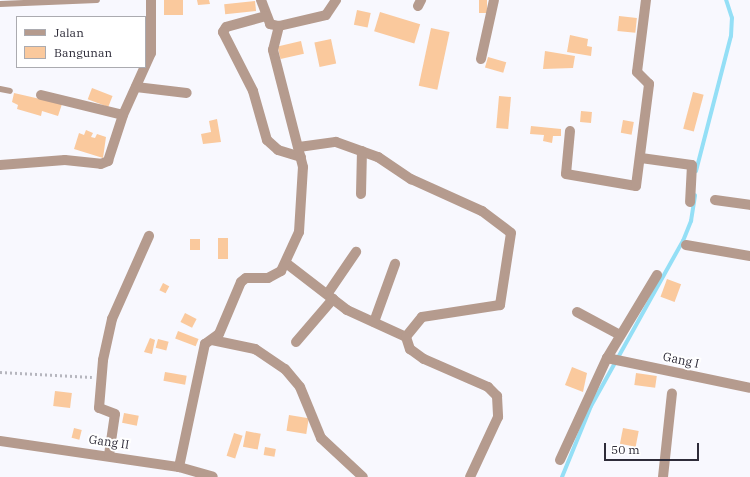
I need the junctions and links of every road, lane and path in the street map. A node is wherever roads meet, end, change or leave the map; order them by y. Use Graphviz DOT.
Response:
graph roads {
  1 [pos="97,0"];
  2 [pos="151,0"];
  3 [pos="262,0"];
  4 [pos="336,0"];
  5 [pos="494,0"];
  6 [pos="646,0"];
  7 [pos="0,4"];
  8 [pos="266,16"];
  9 [pos="279,26"];
  10 [pos="481,59"];
  11 [pos="146,60"];
  12 [pos="143,68"];
  13 [pos="136,87"];
  14 [pos="0,89"];
  15 [pos="10,91"];
  16 [pos="187,93"];
  17 [pos="41,95"];
  18 [pos="123,114"];
  19 [pos="570,131"];
  20 [pos="362,151"];
  21 [pos="300,152"];
  22 [pos="641,158"];
  23 [pos="0,165"];
  24 [pos="361,194"];
  25 [pos="715,200"];
  26 [pos="690,202"];
  27 [pos="750,205"];
  28 [pos="149,236"];
  29 [pos="686,245"];
  30 [pos="356,252"];
  31 [pos="750,256"];
  32 [pos="286,263"];
  33 [pos="395,264"];
  34 [pos="657,275"];
  35 [pos="331,296"];
  36 [pos="577,312"];
  37 [pos="374,322"];
  38 [pos="620,335"];
  39 [pos="406,337"];
  40 [pos="212,340"];
  41 [pos="296,342"];
  42 [pos="611,359"];
  43 [pos="0,372"];
  44 [pos="100,377"];
  45 [pos="750,388"];
  46 [pos="672,393"];
  47 [pos="0,441"];
  48 [pos="109,455"];
  49 [pos="560,460"];
  50 [pos="179,467"];
  51 [pos="213,477"];
  52 [pos="363,477"];
  53 [pos="470,477"];
  54 [pos="663,477"];
  1 -- 7 [label="lane"];
  2 -- 11 [label="street"];
  3 -- 8 [label="street"];
  4 -- 9 [label="street"];
  5 -- 10 [label="street"];
  6 -- 22 [label="street"];
  8 -- 9 [label="street"];
  8 -- 21 [label="street"];
  9 -- 21 [label="street"];
  12 -- 13 [label="street"];
  13 -- 16 [label="street"];
  13 -- 18 [label="street"];
  14 -- 15 [label="lane"];
  17 -- 18 [label="street"];
  18 -- 23 [label="street"];
  19 -- 22 [label="street"];
  20 -- 21 [label="street"];
  20 -- 24 [label="street"];
  20 -- 39 [label="street"];
  21 -- 32 [label="street"];
  22 -- 26 [label="street"];
  25 -- 27 [label="street"];
  28 -- 44 [label="street"];
  29 -- 31 [label="street"];
  30 -- 35 [label="street"];
  32 -- 35 [label="street"];
  32 -- 40 [label="street"];
  33 -- 37 [label="street"];
  34 -- 38 [label="street"];
  35 -- 37 [label="street"];
  35 -- 41 [label="street"];
  36 -- 38 [label="street"];
  37 -- 39 [label="street"];
  38 -- 42 [label="street"];
  39 -- 53 [label="street"];
  40 -- 50 [label="street"];
  40 -- 52 [label="street"];
  42 -- 45 [label="street, Gang I"];
  42 -- 49 [label="street"];
  43 -- 44 [label="path"];
  44 -- 48 [label="street"];
  46 -- 54 [label="street"];
  47 -- 48 [label="street, Gang II"];
  48 -- 50 [label="street, Gang II"];
  50 -- 51 [label="street, Gang II"];
}
